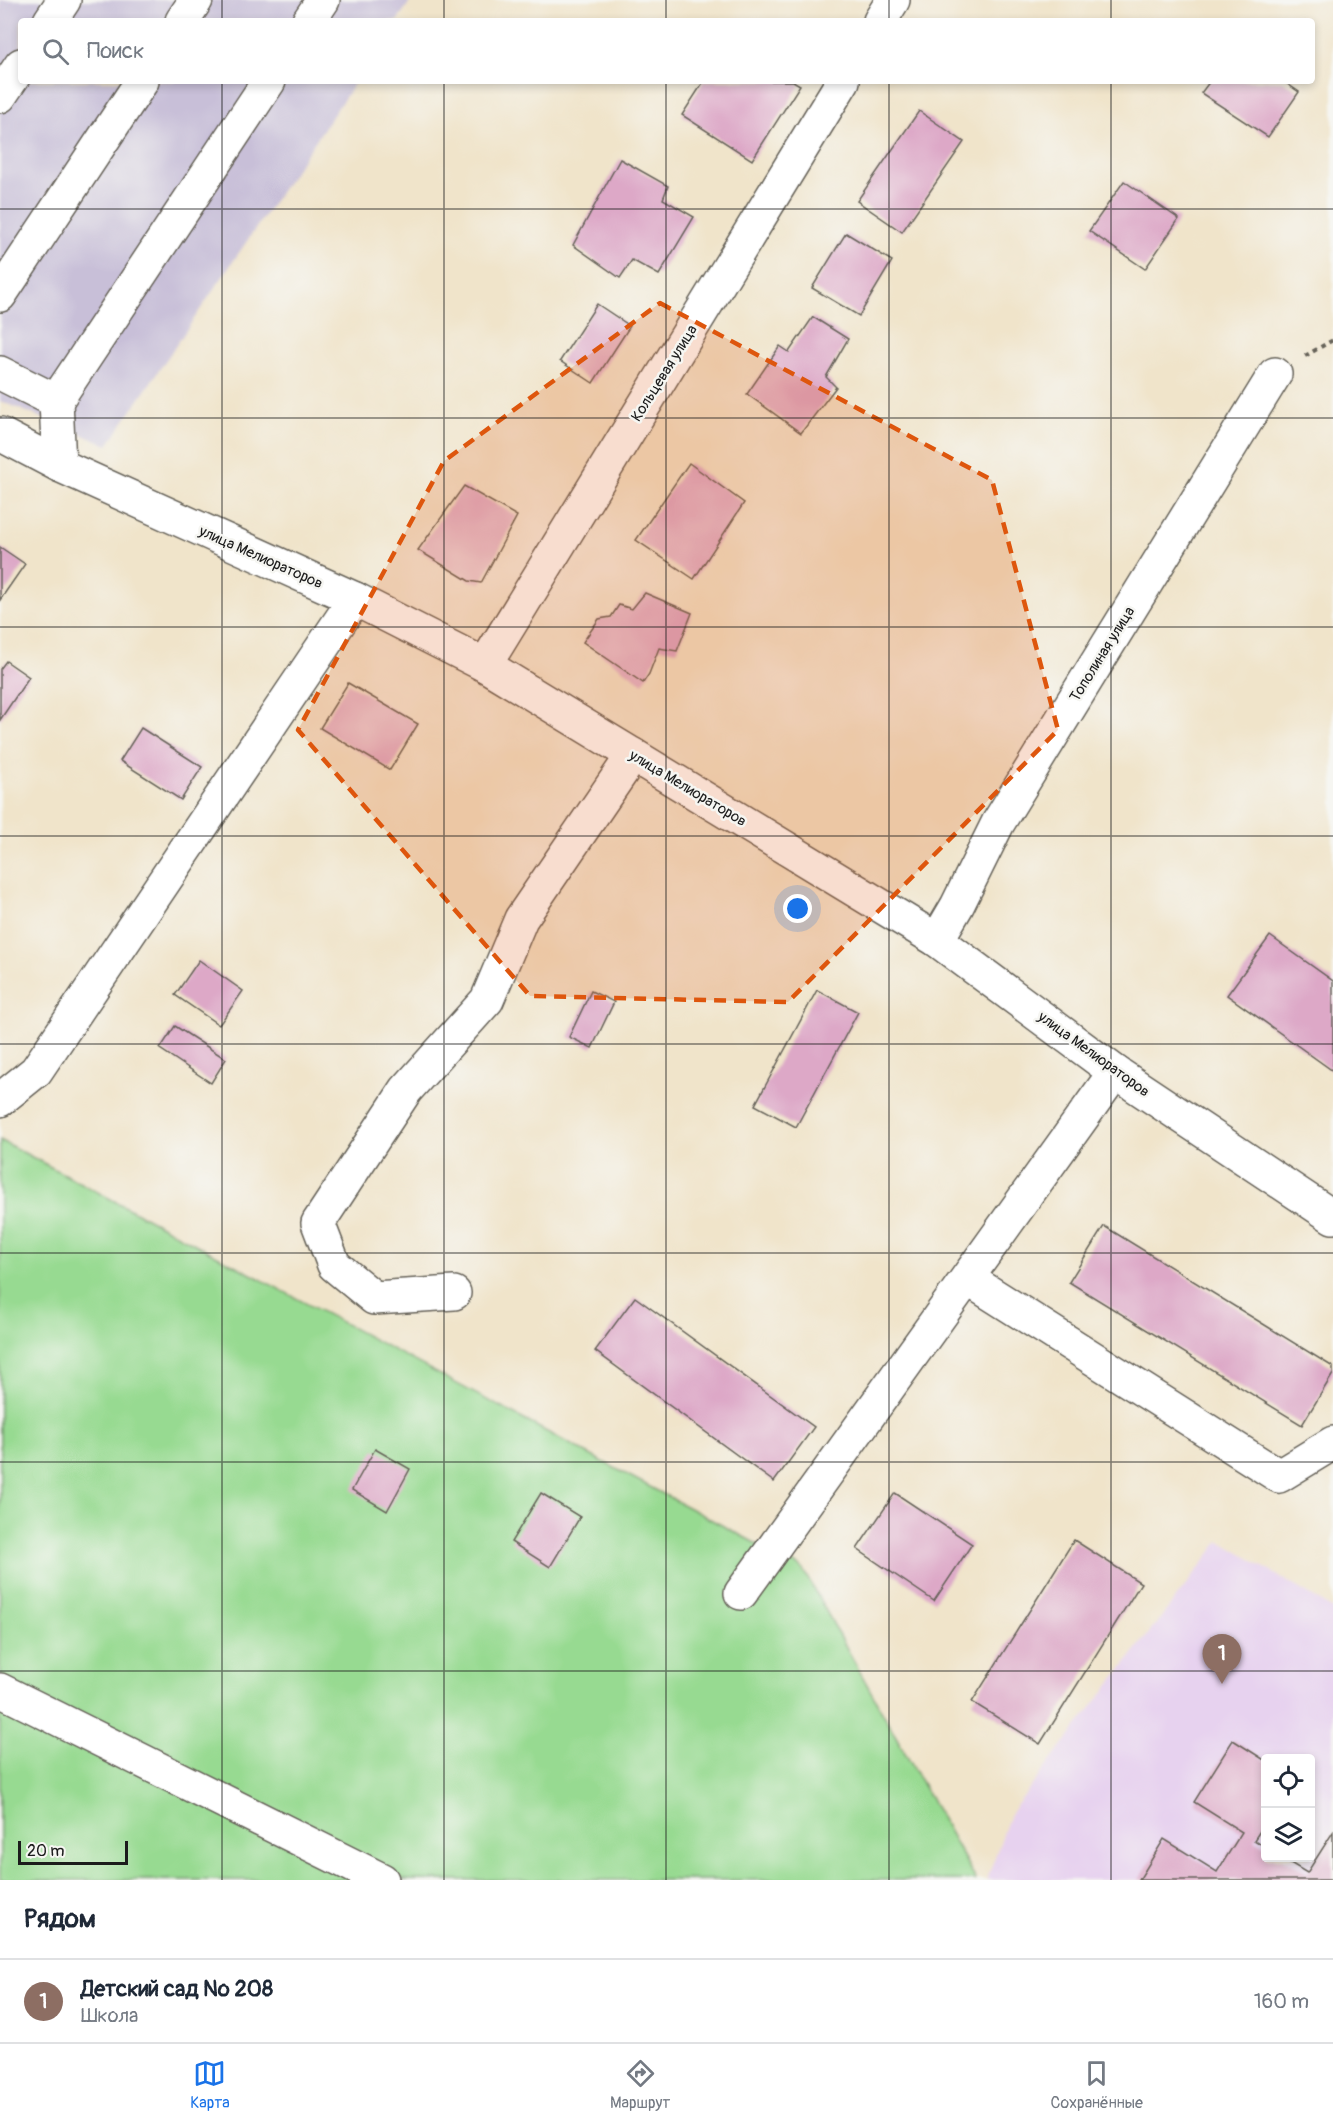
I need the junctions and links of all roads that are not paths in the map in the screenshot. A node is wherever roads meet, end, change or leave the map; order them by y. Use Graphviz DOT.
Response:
graph roads {
  1 [pos="64,0"];
  2 [pos="196,0"];
  3 [pos="323,0"];
  4 [pos="893,0"];
  5 [pos="52,18"];
  6 [pos="184,18"];
  7 [pos="311,18"];
  8 [pos="882,18"];
  9 [pos="18,69"];
  10 [pos="140,84"];
  11 [pos="267,84"];
  12 [pos="841,84"];
  13 [pos="0,96"];
  14 [pos="0,295"];
  15 [pos="0,373"];
  16 [pos="1275,374"];
  17 [pos="56,401"];
  18 [pos="0,434"];
  19 [pos="59,465"];
  20 [pos="355,599"];
  21 [pos="485,665"];
  22 [pos="633,755"];
  23 [pos="937,940"];
  24 [pos="1115,1072"];
  25 [pos="0,1100"];
  26 [pos="1333,1217"];
  27 [pos="968,1279"];
  28 [pos="454,1293"];
  29 [pos="1333,1443"];
  30 [pos="741,1593"];
  31 [pos="0,1690"];
  32 [pos="382,1880"];
  1 -- 5 [label="street"];
  2 -- 6 [label="street"];
  3 -- 7 [label="street"];
  4 -- 8 [label="street"];
  9 -- 13 [label="street"];
  10 -- 14 [label="street"];
  11 -- 17 [label="street"];
  12 -- 21 [label="street, Кольцевая улица"];
  15 -- 17 [label="street"];
  16 -- 23 [label="street, Тополиная улица"];
  17 -- 19 [label="street"];
  18 -- 19 [label="street, улица Мелиораторов"];
  19 -- 20 [label="street, улица Мелиораторов"];
  20 -- 21 [label="street, улица Мелиораторов"];
  20 -- 25 [label="street"];
  21 -- 22 [label="street, улица Мелиораторов"];
  22 -- 23 [label="street, улица Мелиораторов"];
  22 -- 28 [label="street"];
  23 -- 24 [label="street, улица Мелиораторов"];
  24 -- 26 [label="street, улица Мелиораторов"];
  24 -- 27 [label="street"];
  27 -- 29 [label="street"];
  27 -- 30 [label="street"];
  31 -- 32 [label="street"];
}
